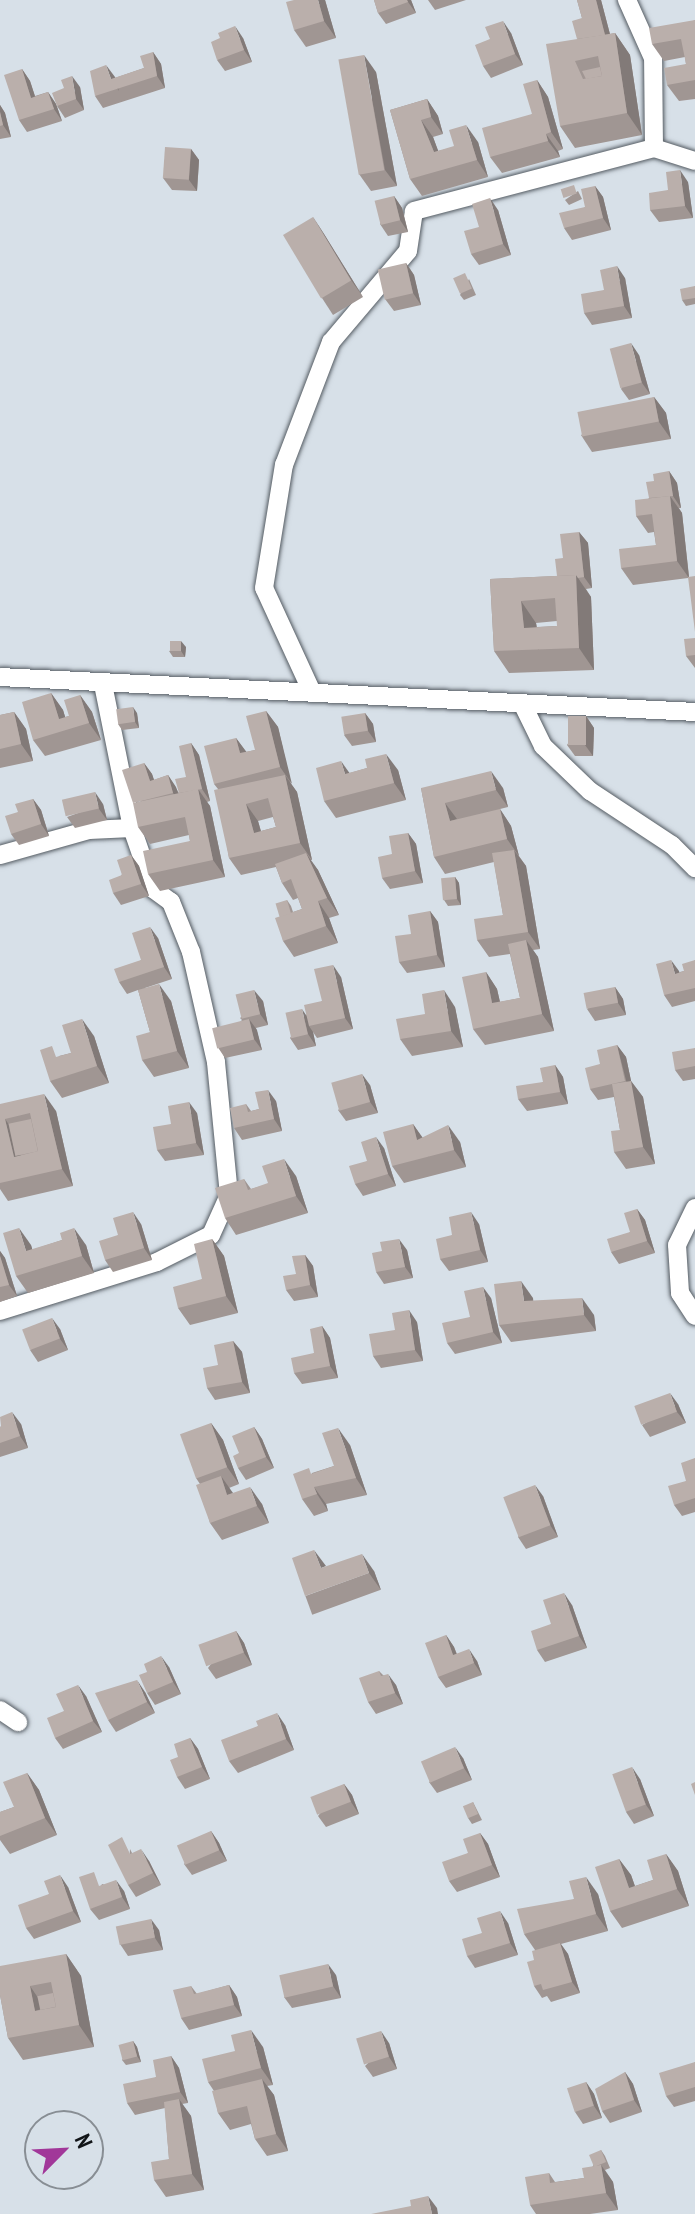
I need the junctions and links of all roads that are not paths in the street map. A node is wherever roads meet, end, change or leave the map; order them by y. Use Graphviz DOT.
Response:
graph roads {
  1 [pos="627,0"];
  2 [pos="654,148"];
  3 [pos="695,161"];
  4 [pos="0,677"];
  5 [pos="103,684"];
  6 [pos="311,690"];
  7 [pos="522,703"];
  8 [pos="695,712"];
  9 [pos="132,828"];
  10 [pos="0,855"];
  11 [pos="695,868"];
  12 [pos="695,1208"];
  13 [pos="0,1311"];
  14 [pos="695,1316"];
  15 [pos="0,1710"];
  16 [pos="18,1722"];
  1 -- 2 [label="street"];
  2 -- 3 [label="street"];
  2 -- 6 [label="street"];
  4 -- 5 [label="street"];
  5 -- 6 [label="street"];
  5 -- 9 [label="street"];
  6 -- 7 [label="street"];
  7 -- 8 [label="street"];
  7 -- 11 [label="street"];
  9 -- 10 [label="street"];
  9 -- 13 [label="street"];
  12 -- 14 [label="street"];
  15 -- 16 [label="street"];
}
